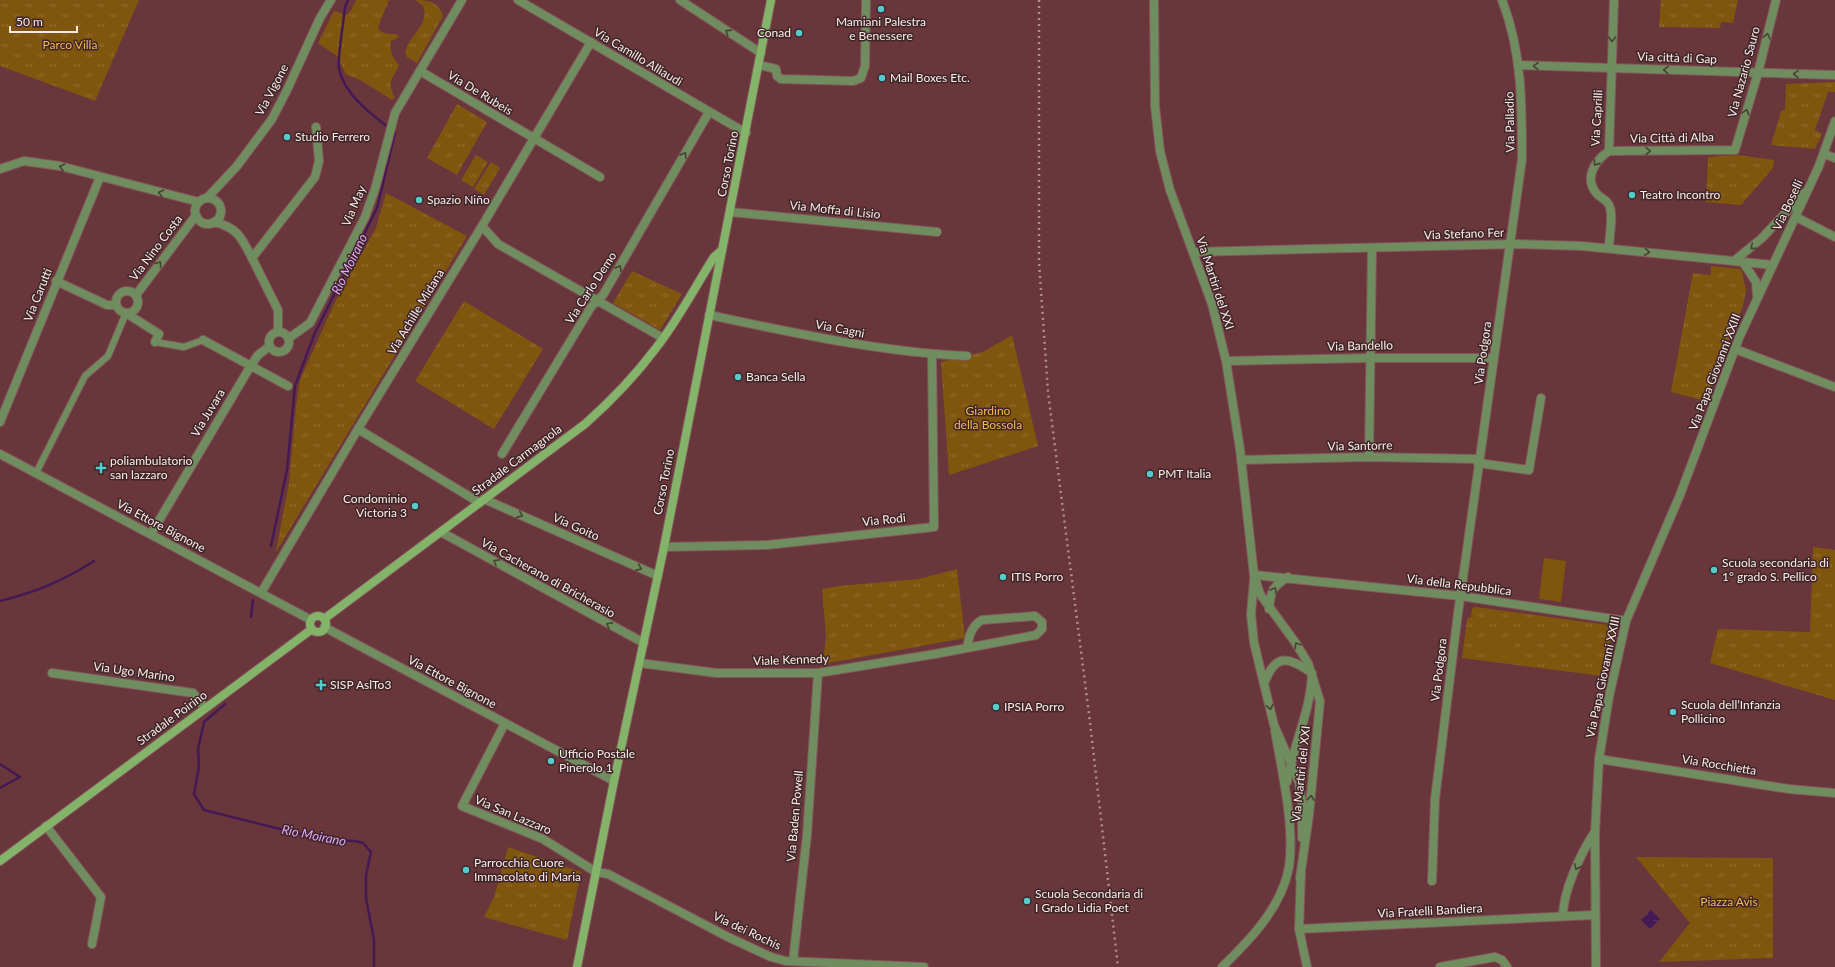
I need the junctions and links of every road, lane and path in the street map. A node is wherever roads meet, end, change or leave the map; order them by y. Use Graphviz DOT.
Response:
graph roads {
  1 [pos="331,0"];
  2 [pos="462,0"];
  3 [pos="518,0"];
  4 [pos="680,0"];
  5 [pos="771,0"];
  6 [pos="866,0"];
  7 [pos="1154,0"];
  8 [pos="1502,0"];
  9 [pos="1614,0"];
  10 [pos="1776,0"];
  11 [pos="590,42"];
  12 [pos="761,53"];
  13 [pos="759,65"];
  14 [pos="1518,65"];
  15 [pos="1611,68"];
  16 [pos="420,71"];
  17 [pos="1758,73"];
  18 [pos="1835,75"];
  19 [pos="709,112"];
  20 [pos="1835,121"];
  21 [pos="316,127"];
  22 [pos="746,133"];
  23 [pos="533,139"];
  24 [pos="1735,150"];
  25 [pos="1609,151"];
  26 [pos="1824,154"];
  27 [pos="1835,158"];
  28 [pos="0,168"];
  29 [pos="100,177"];
  30 [pos="600,177"];
  31 [pos="222,184"];
  32 [pos="1809,188"];
  33 [pos="207,198"];
  34 [pos="199,202"];
  35 [pos="218,202"];
  36 [pos="730,212"];
  37 [pos="197,217"];
  38 [pos="1796,217"];
  39 [pos="219,221"];
  40 [pos="482,226"];
  41 [pos="937,232"];
  42 [pos="1835,237"];
  43 [pos="1509,245"];
  44 [pos="1372,248"];
  45 [pos="1609,248"];
  46 [pos="722,250"];
  47 [pos="1194,252"];
  48 [pos="252,258"];
  49 [pos="1734,261"];
  50 [pos="1743,262"];
  51 [pos="1773,265"];
  52 [pos="56,281"];
  53 [pos="136,295"];
  54 [pos="1757,297"];
  55 [pos="599,301"];
  56 [pos="116,306"];
  57 [pos="126,313"];
  58 [pos="709,315"];
  59 [pos="278,331"];
  60 [pos="289,338"];
  61 [pos="663,338"];
  62 [pos="203,340"];
  63 [pos="156,342"];
  64 [pos="270,346"];
  65 [pos="1735,349"];
  66 [pos="932,354"];
  67 [pos="967,356"];
  68 [pos="1371,358"];
  69 [pos="1494,358"];
  70 [pos="1226,360"];
  71 [pos="250,367"];
  72 [pos="288,386"];
  73 [pos="1835,387"];
  74 [pos="1541,398"];
  75 [pos="0,422"];
  76 [pos="358,429"];
  77 [pos="0,454"];
  78 [pos="502,454"];
  79 [pos="1369,457"];
  80 [pos="1241,460"];
  81 [pos="1479,461"];
  82 [pos="36,473"];
  83 [pos="482,501"];
  84 [pos="441,532"];
  85 [pos="150,534"];
  86 [pos="664,547"];
  87 [pos="1254,575"];
  88 [pos="658,576"];
  89 [pos="1288,577"];
  90 [pos="260,593"];
  91 [pos="1460,596"];
  92 [pos="1270,609"];
  93 [pos="311,620"];
  94 [pos="1626,622"];
  95 [pos="324,623"];
  96 [pos="312,629"];
  97 [pos="644,643"];
  98 [pos="967,648"];
  99 [pos="640,663"];
  100 [pos="52,673"];
  101 [pos="818,673"];
  102 [pos="1312,673"];
  103 [pos="1264,684"];
  104 [pos="205,708"];
  105 [pos="505,723"];
  106 [pos="1274,725"];
  107 [pos="1599,759"];
  108 [pos="1290,761"];
  109 [pos="614,781"];
  110 [pos="1286,789"];
  111 [pos="1835,793"];
  112 [pos="462,806"];
  113 [pos="46,826"];
  114 [pos="1595,833"];
  115 [pos="0,861"];
  116 [pos="596,872"];
  117 [pos="1300,878"];
  118 [pos="1432,881"];
  119 [pos="1596,915"];
  120 [pos="1563,916"];
  121 [pos="1299,929"];
  122 [pos="92,944"];
  123 [pos="792,961"];
  124 [pos="577,967"];
  125 [pos="924,967"];
  126 [pos="1222,967"];
  127 [pos="1307,967"];
  128 [pos="1440,967"];
  129 [pos="1507,967"];
  130 [pos="1596,967"];
  1 -- 31 [label="street, Via Vigone"];
  2 -- 16 [label="street"];
  3 -- 11 [label="street, Via Camillo Alliaudi"];
  12 -- 4 [label="street, one-way"];
  5 -- 12 [label="main road, Corso Torino"];
  6 -- 13 [label="street"];
  7 -- 47 [label="street, Via Martiri del XXI"];
  8 -- 14 [label="street, Via Palladio"];
  9 -- 15 [label="street, Via Caprilli, one-way"];
  17 -- 10 [label="street, Via Nazario Sauro, one-way"];
  11 -- 19 [label="street, Via Camillo Alliaudi"];
  11 -- 23 [label="street, Via Achille Midana"];
  12 -- 13 [label="main road, Corso Torino"];
  13 -- 22 [label="main road, Corso Torino"];
  15 -- 14 [label="street, Via città di Gap, one-way"];
  14 -- 43 [label="street, Via Palladio"];
  17 -- 15 [label="street, Via città di Gap, one-way"];
  15 -- 25 [label="street, Via Caprilli"];
  16 -- 23 [label="street, Via De Rubeis"];
  16 -- 60 [label="street, Via May"];
  18 -- 17 [label="street, Via città di Gap, one-way"];
  24 -- 17 [label="street, Via Nazario Sauro, one-way"];
  19 -- 22 [label="street, Via Camillo Alliaudi"];
  55 -- 19 [label="street, Via Carlo Demo, one-way"];
  20 -- 26 [label="street, Via Boselli"];
  21 -- 48 [label="street"];
  22 -- 36 [label="main road, Corso Torino"];
  23 -- 30 [label="street, Via De Rubeis"];
  23 -- 40 [label="street, Via Achille Midana"];
  25 -- 24 [label="street, Via Città di Alba, one-way"];
  25 -- 45 [label="street, Via Caprilli, one-way"];
  26 -- 27 [label="street"];
  26 -- 32 [label="street, Via Boselli"];
  29 -- 28 [label="street, one-way"];
  34 -- 29 [label="street, one-way"];
  29 -- 52 [label="street, Via Carutti"];
  31 -- 33 [label="street, Via Vigone"];
  31 -- 35 [label="street, Via Vigone"];
  32 -- 38 [label="street, Via Boselli"];
  32 -- 49 [label="street, one-way"];
  33 -- 34 [label="street"];
  33 -- 35 [label="street"];
  34 -- 37 [label="street, Via Nino Costa"];
  35 -- 39 [label="street"];
  36 -- 41 [label="street, Via Moffa di Lisio"];
  36 -- 46 [label="main road, Corso Torino"];
  37 -- 39 [label="street, Via Nino Costa"];
  53 -- 37 [label="street, Via Nino Costa, one-way"];
  38 -- 42 [label="street"];
  38 -- 51 [label="street, Via Boselli"];
  39 -- 48 [label="street, Via Nino Costa"];
  40 -- 55 [label="street"];
  40 -- 76 [label="street, Via Achille Midana"];
  43 -- 44 [label="street, Via Stefano Fer"];
  43 -- 45 [label="street, Via Stefano Fer"];
  43 -- 69 [label="street, Via Podgora"];
  44 -- 47 [label="street, Via Stefano Fer"];
  44 -- 68 [label="street"];
  45 -- 49 [label="street, Via Stefano Fer, one-way"];
  46 -- 58 [label="main road, Corso Torino"];
  46 -- 61 [label="main road, Stradale Carmagnola"];
  47 -- 70 [label="street, Via Martiri del XXI"];
  48 -- 59 [label="street"];
  49 -- 50 [label="street, Via Stefano Fer"];
  50 -- 51 [label="street, Via Stefano Fer"];
  50 -- 54 [label="street"];
  51 -- 54 [label="street, Via Boselli"];
  52 -- 56 [label="street"];
  52 -- 75 [label="street, Via Carutti"];
  53 -- 56 [label="street"];
  53 -- 57 [label="street"];
  54 -- 65 [label="street, Via Papa Giovanni XXIII"];
  55 -- 61 [label="street"];
  55 -- 78 [label="street, Via Carlo Demo"];
  56 -- 57 [label="street"];
  57 -- 63 [label="street"];
  57 -- 82 [label="street"];
  58 -- 66 [label="street, Via Cagni"];
  58 -- 86 [label="main road, Corso Torino"];
  59 -- 60 [label="street"];
  59 -- 64 [label="street"];
  60 -- 64 [label="street"];
  61 -- 83 [label="main road, Stradale Carmagnola"];
  62 -- 63 [label="street"];
  62 -- 71 [label="street"];
  64 -- 71 [label="street, Via Juvara"];
  65 -- 73 [label="street"];
  65 -- 94 [label="street, Via Papa Giovanni XXIII"];
  66 -- 67 [label="street, Via Cagni"];
  66 -- 86 [label="street, Via Rodi"];
  68 -- 69 [label="street, Via Bandello"];
  68 -- 70 [label="street, Via Bandello"];
  68 -- 79 [label="street"];
  69 -- 81 [label="street, Via Podgora"];
  70 -- 80 [label="street, Via Martiri del XXI"];
  71 -- 72 [label="street"];
  71 -- 85 [label="street, Via Juvara"];
  74 -- 81 [label="street"];
  76 -- 83 [label="street, Via Goito"];
  76 -- 90 [label="street, Via Achille Midana"];
  77 -- 82 [label="street, Via Ettore Bignone"];
  79 -- 80 [label="street, Via Santorre"];
  79 -- 81 [label="street, Via Santorre"];
  80 -- 87 [label="street, Via Martiri del XXI"];
  81 -- 91 [label="street, Via Podgora"];
  82 -- 85 [label="street, Via Ettore Bignone"];
  83 -- 84 [label="main road, Stradale Carmagnola"];
  83 -- 88 [label="street, Via Goito, one-way"];
  84 -- 95 [label="main road, Stradale Carmagnola"];
  97 -- 84 [label="street, Via Cacherano di Bricherasio, one-way"];
  85 -- 90 [label="street, Via Ettore Bignone"];
  86 -- 88 [label="main road, Corso Torino"];
  87 -- 89 [label="street, Via della Repubblica"];
  87 -- 92 [label="street, Via Martiri del XXI"];
  87 -- 103 [label="street, Via Martiri del XXI"];
  88 -- 97 [label="main road, Corso Torino"];
  89 -- 91 [label="street, Via della Repubblica"];
  92 -- 89 [label="street, one-way"];
  90 -- 93 [label="street, Via Ettore Bignone"];
  91 -- 94 [label="street, Via della Repubblica"];
  91 -- 118 [label="street, Via Podgora"];
  102 -- 92 [label="street, Via Martiri del XXI, one-way"];
  93 -- 95 [label="main road"];
  93 -- 96 [label="main road"];
  94 -- 107 [label="street, Via Papa Giovanni XXIII"];
  95 -- 96 [label="main road"];
  95 -- 105 [label="street, Via Ettore Bignone"];
  96 -- 104 [label="main road, Stradale Poirino"];
  97 -- 99 [label="main road, Corso Torino"];
  98 -- 98 [label="street, Viale Kennedy"];
  98 -- 101 [label="street, Viale Kennedy"];
  99 -- 101 [label="street, Viale Kennedy"];
  99 -- 109 [label="main road, Corso Torino"];
  100 -- 104 [label="street, Via Ugo Marino"];
  101 -- 123 [label="street, Via Baden Powell"];
  102 -- 103 [label="street"];
  102 -- 108 [label="street, Via Martiri del XXI"];
  117 -- 102 [label="street, Via Martiri del XXI, one-way"];
  103 -- 106 [label="street, Via Martiri del XXI, one-way"];
  104 -- 113 [label="main road, Stradale Poirino"];
  105 -- 109 [label="street, Via Ettore Bignone"];
  105 -- 112 [label="street, Via Ettore Bignone"];
  106 -- 108 [label="street, Via Martiri del XXI"];
  106 -- 110 [label="street, Via Martiri del XXI"];
  107 -- 111 [label="street, Via Rocchietta"];
  107 -- 114 [label="street, Via Papa Giovanni XXIII"];
  108 -- 110 [label="street, Via Martiri del XXI"];
  108 -- 117 [label="street, Via Martiri del XXI"];
  109 -- 116 [label="main road, Corso Torino"];
  110 -- 126 [label="street"];
  112 -- 116 [label="street, Via San Lazzaro"];
  113 -- 115 [label="main road, Stradale Poirino"];
  113 -- 122 [label="street"];
  114 -- 119 [label="street, Via Papa Giovanni XXIII"];
  114 -- 120 [label="street, one-way"];
  116 -- 123 [label="street, Via dei Rochis"];
  116 -- 124 [label="main road, Corso Torino"];
  117 -- 121 [label="street, Via Martiri del XXI"];
  119 -- 120 [label="street, Via Fratelli Bandiera"];
  119 -- 130 [label="street, Via Papa Giovanni XXIII"];
  120 -- 121 [label="street, Via Fratelli Bandiera"];
  121 -- 127 [label="street, Via Martiri del XXI"];
  123 -- 125 [label="street, Via dei Rochis"];
  128 -- 129 [label="street"];
}
